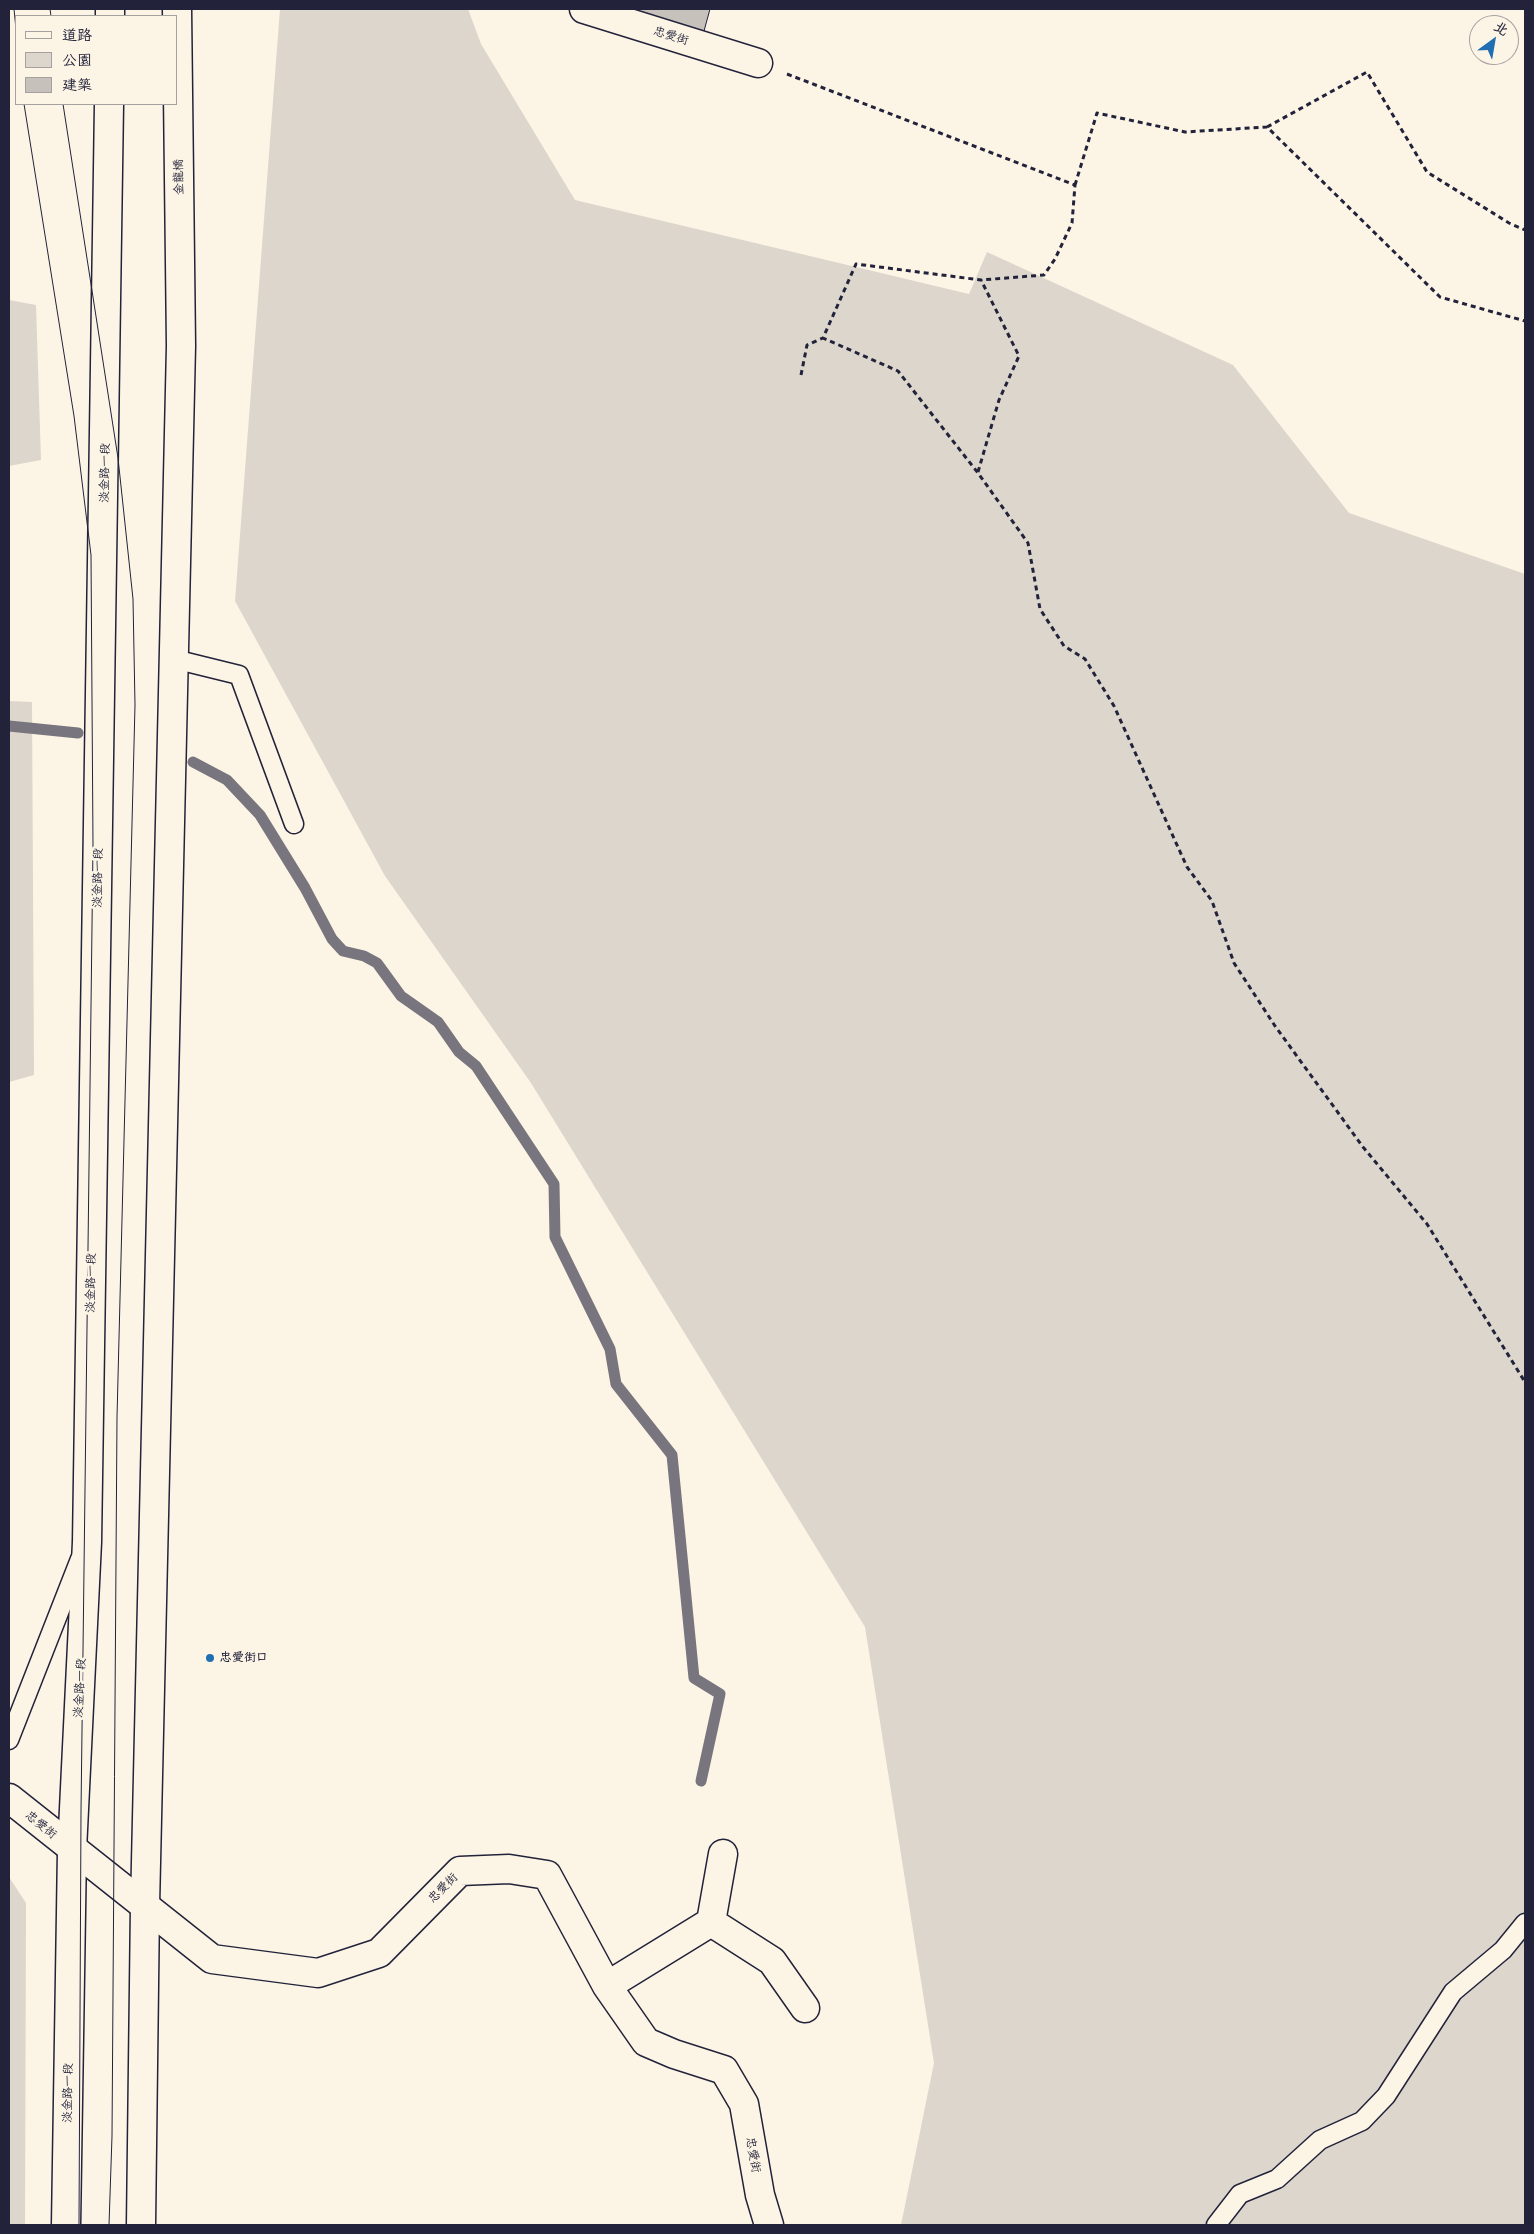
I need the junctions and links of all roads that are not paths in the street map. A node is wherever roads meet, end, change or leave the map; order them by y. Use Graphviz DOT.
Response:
graph roads {
  1 [pos="584,9"];
  2 [pos="758,63"];
  3 [pos="178,93"];
  4 [pos="109,105"];
  5 [pos="174,659"];
  6 [pos="294,824"];
  7 [pos="87,1542"];
  8 [pos="9,1740"];
  9 [pos="9,1798"];
  10 [pos="72,1850"];
  11 [pos="723,1854"];
  12 [pos="145,1905"];
  13 [pos="710,1922"];
  14 [pos="1525,1923"];
  15 [pos="607,1986"];
  16 [pos="805,2008"];
  17 [pos="66,2225"];
  18 [pos="141,2225"];
  19 [pos="769,2225"];
  20 [pos="1216,2225"];
  1 -- 2 [label="main road, 忠愛街"];
  3 -- 5 [label="main road, 金龍橋"];
  4 -- 7 [label="main road, 淡金路一段"];
  5 -- 6 [label="lane"];
  5 -- 12 [label="main road"];
  7 -- 8 [label="lane"];
  7 -- 10 [label="main road, 淡金路一段"];
  9 -- 10 [label="main road, 忠愛街"];
  10 -- 12 [label="main road, 忠愛街"];
  10 -- 17 [label="main road, 淡金路一段"];
  11 -- 13 [label="main road"];
  12 -- 15 [label="main road, 忠愛街"];
  12 -- 18 [label="main road"];
  13 -- 15 [label="main road"];
  13 -- 16 [label="main road"];
  14 -- 20 [label="lane"];
  15 -- 19 [label="main road, 忠愛街"];
}
